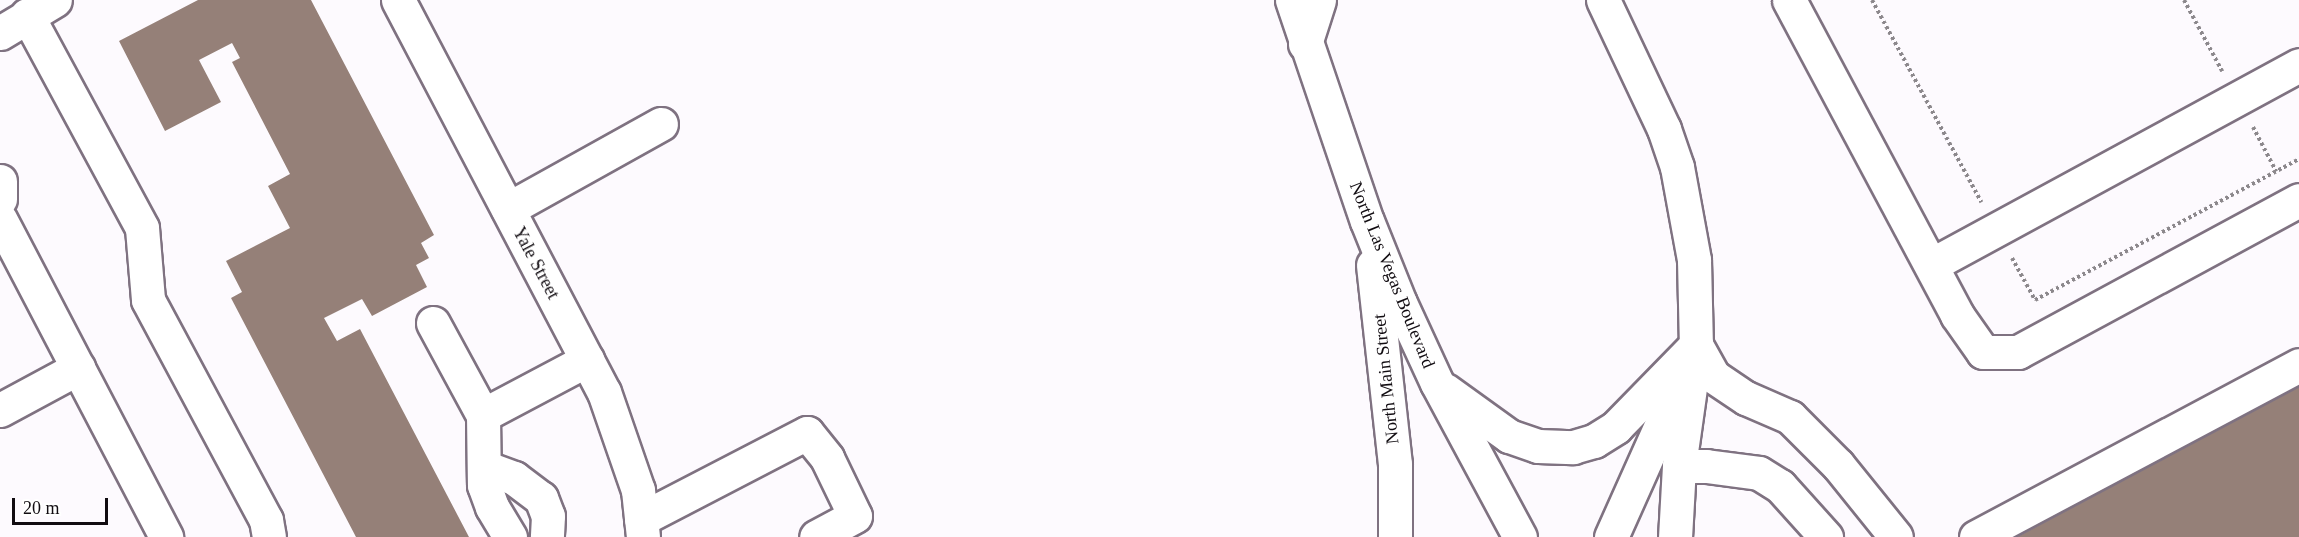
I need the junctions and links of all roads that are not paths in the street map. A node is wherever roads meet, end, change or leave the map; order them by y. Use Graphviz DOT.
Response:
graph roads {
  1 [pos="398,0"];
  2 [pos="1286,0"];
  3 [pos="1292,0"];
  4 [pos="1319,0"];
  5 [pos="1789,0"];
  6 [pos="1599,3"];
  7 [pos="41,7"];
  8 [pos="0,33"];
  9 [pos="1305,44"];
  10 [pos="2299,65"];
  11 [pos="661,124"];
  12 [pos="0,181"];
  13 [pos="0,199"];
  14 [pos="2299,200"];
  15 [pos="508,209"];
  16 [pos="0,219"];
  17 [pos="1367,221"];
  18 [pos="1930,265"];
  19 [pos="433,323"];
  20 [pos="1696,345"];
  21 [pos="587,360"];
  22 [pos="2299,364"];
  23 [pos="78,368"];
  24 [pos="1437,383"];
  25 [pos="0,410"];
  26 [pos="483,416"];
  27 [pos="1679,466"];
  28 [pos="484,467"];
  29 [pos="642,528"];
  30 [pos="166,537"];
  31 [pos="269,537"];
  32 [pos="510,537"];
  33 [pos="547,537"];
  34 [pos="816,537"];
  35 [pos="1395,537"];
  36 [pos="1520,537"];
  37 [pos="1611,537"];
  38 [pos="1675,537"];
  39 [pos="1826,537"];
  40 [pos="1896,537"];
  41 [pos="1976,537"];
  1 -- 15 [label="main road, Yale Street"];
  2 -- 9 [label="main road"];
  3 -- 9 [label="main road, North Las Vegas Boulevard"];
  4 -- 9 [label="main road"];
  5 -- 18 [label="main road"];
  6 -- 20 [label="main road"];
  7 -- 8 [label="main road"];
  7 -- 31 [label="main road"];
  9 -- 17 [label="main road, North Las Vegas Boulevard"];
  10 -- 18 [label="main road"];
  11 -- 15 [label="main road"];
  12 -- 13 [label="main road"];
  14 -- 18 [label="main road"];
  15 -- 21 [label="main road, Yale Street"];
  16 -- 23 [label="main road"];
  17 -- 24 [label="main road, North Las Vegas Boulevard"];
  17 -- 35 [label="main road, North Main Street"];
  19 -- 26 [label="main road"];
  20 -- 24 [label="main road"];
  20 -- 27 [label="main road"];
  20 -- 37 [label="main road"];
  20 -- 40 [label="main road"];
  21 -- 26 [label="main road"];
  21 -- 29 [label="main road, Yale Street"];
  22 -- 41 [label="main road"];
  23 -- 25 [label="main road"];
  23 -- 30 [label="main road"];
  24 -- 36 [label="main road, North Las Vegas Boulevard"];
  26 -- 28 [label="main road"];
  27 -- 38 [label="main road"];
  27 -- 39 [label="main road"];
  28 -- 32 [label="main road"];
  28 -- 33 [label="main road"];
  29 -- 34 [label="main road"];
}
